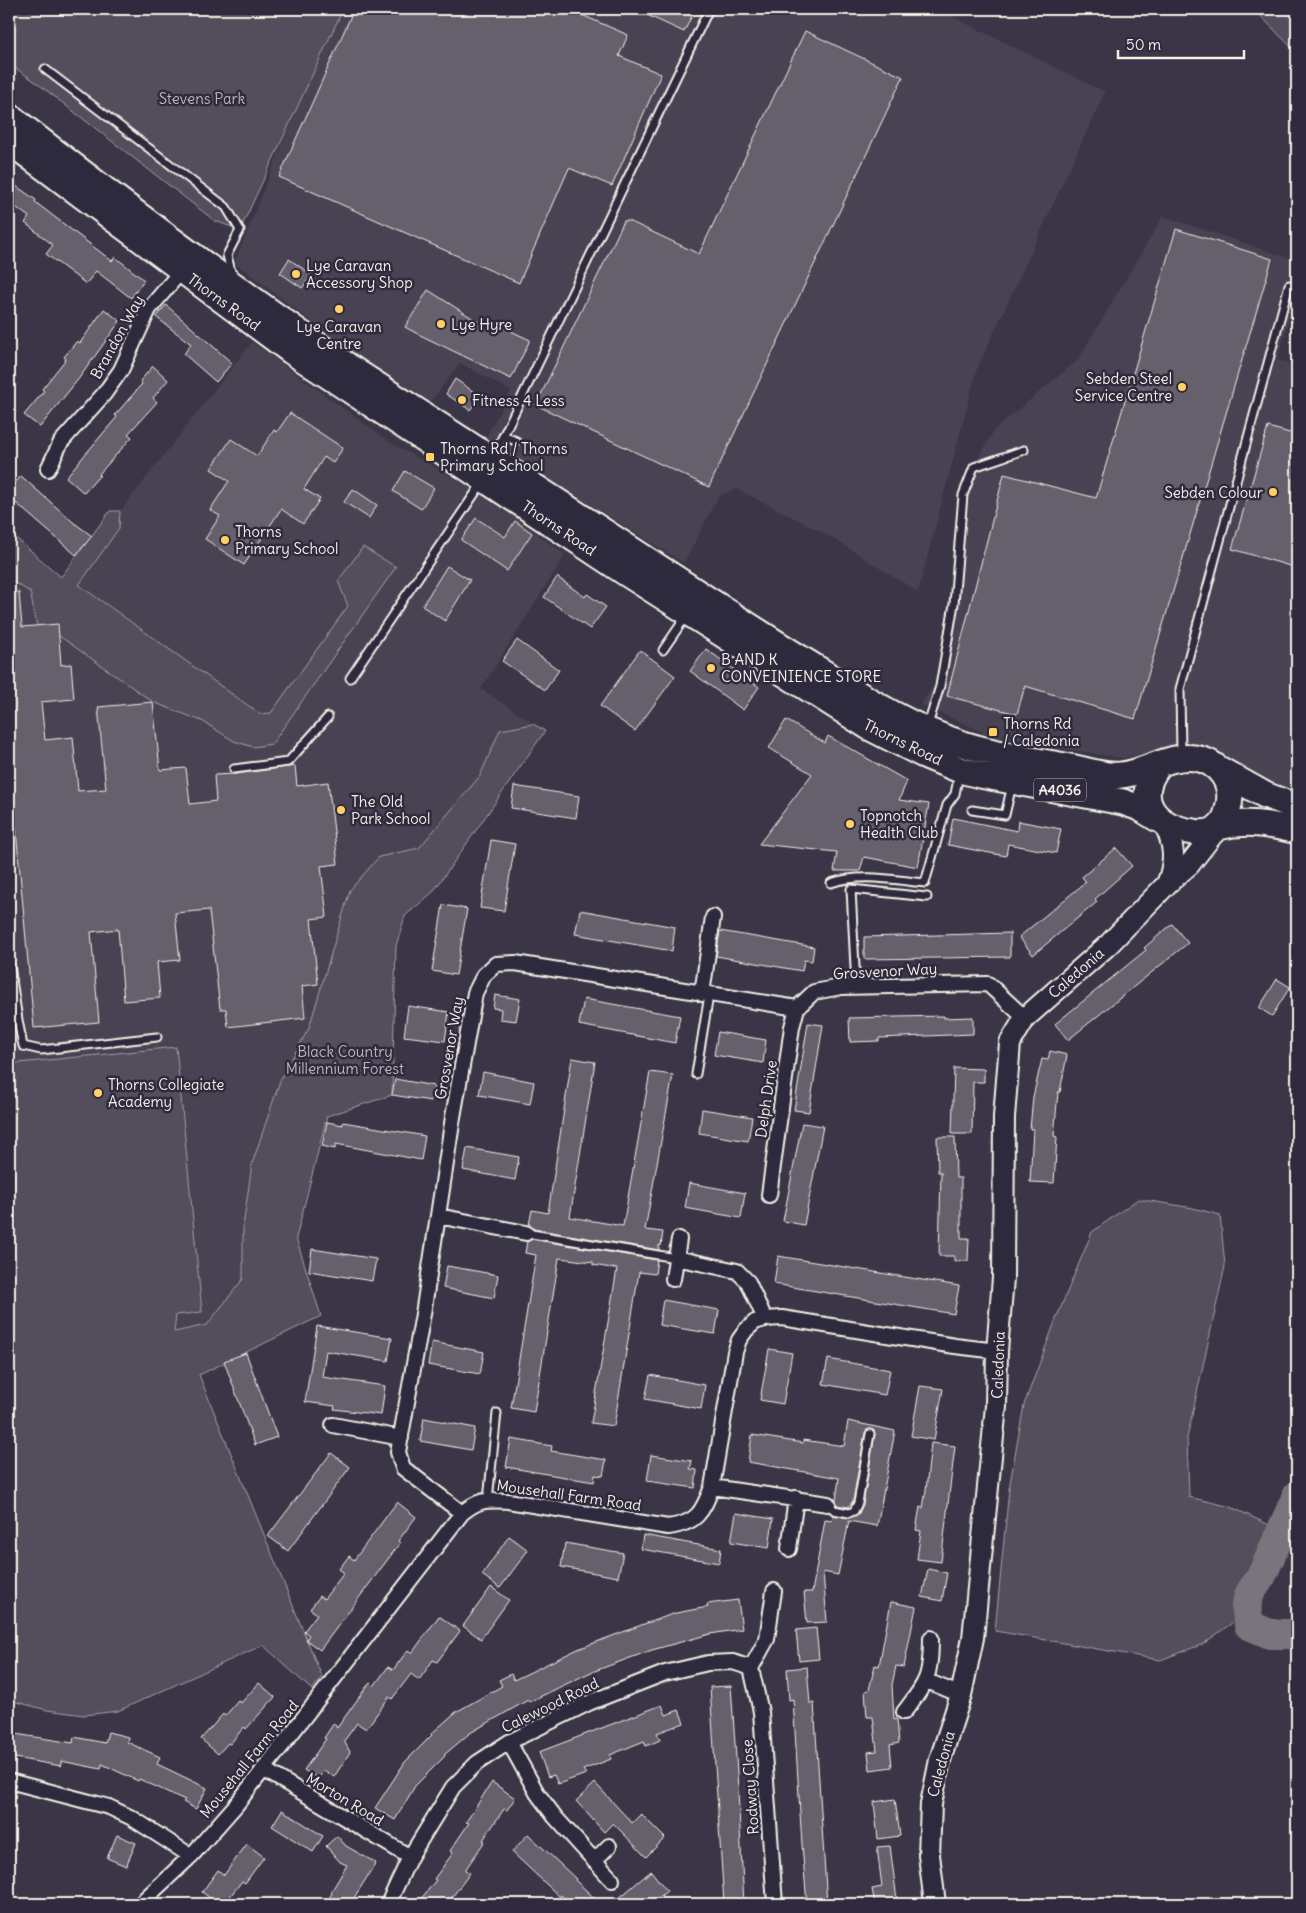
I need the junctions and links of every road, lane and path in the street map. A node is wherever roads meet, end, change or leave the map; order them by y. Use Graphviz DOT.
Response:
graph roads {
  1 [pos="709,9"];
  2 [pos="45,69"];
  3 [pos="9,116"];
  4 [pos="9,141"];
  5 [pos="182,270"];
  6 [pos="1289,285"];
  7 [pos="234,286"];
  8 [pos="503,436"];
  9 [pos="516,441"];
  10 [pos="1024,450"];
  11 [pos="48,469"];
  12 [pos="488,469"];
  13 [pos="688,613"];
  14 [pos="663,650"];
  15 [pos="350,678"];
  16 [pos="328,717"];
  17 [pos="926,730"];
  18 [pos="962,757"];
  19 [pos="1170,761"];
  20 [pos="1217,768"];
  21 [pos="234,769"];
  22 [pos="1013,782"];
  23 [pos="1297,807"];
  24 [pos="972,810"];
  25 [pos="1160,821"];
  26 [pos="1217,828"];
  27 [pos="1297,831"];
  28 [pos="831,882"];
  29 [pos="1167,884"];
  30 [pos="927,897"];
  31 [pos="712,917"];
  32 [pos="9,966"];
  33 [pos="856,987"];
  34 [pos="705,994"];
  35 [pos="797,1008"];
  36 [pos="1025,1018"];
  37 [pos="157,1037"];
  38 [pos="696,1074"];
  39 [pos="769,1195"];
  40 [pos="438,1216"];
  41 [pos="526,1233"];
  42 [pos="679,1239"];
  43 [pos="676,1258"];
  44 [pos="673,1279"];
  45 [pos="765,1319"];
  46 [pos="997,1351"];
  47 [pos="497,1413"];
  48 [pos="333,1425"];
  49 [pos="870,1434"];
  50 [pos="401,1438"];
  51 [pos="712,1487"];
  52 [pos="796,1498"];
  53 [pos="488,1500"];
  54 [pos="828,1504"];
  55 [pos="462,1513"];
  56 [pos="789,1549"];
  57 [pos="774,1591"];
  58 [pos="932,1638"];
  59 [pos="751,1668"];
  60 [pos="927,1681"];
  61 [pos="961,1694"];
  62 [pos="904,1712"];
  63 [pos="509,1742"];
  64 [pos="263,1769"];
  65 [pos="9,1781"];
  66 [pos="609,1846"];
  67 [pos="191,1856"];
  68 [pos="410,1857"];
  69 [pos="594,1861"];
  70 [pos="612,1880"];
  71 [pos="142,1904"];
  72 [pos="388,1904"];
  73 [pos="775,1904"];
  74 [pos="935,1904"];
  1 -- 8 [label="lane"];
  2 -- 7 [label="lane"];
  3 -- 7 [label="highway, Thorns Road / A4036"];
  4 -- 5 [label="highway, Thorns Road / A4036"];
  5 -- 11 [label="street, Brandon Way"];
  5 -- 12 [label="highway, Thorns Road / A4036"];
  6 -- 19 [label="lane"];
  7 -- 12 [label="highway, Thorns Road / A4036"];
  8 -- 9 [label="lane"];
  8 -- 12 [label="lane"];
  10 -- 17 [label="lane"];
  12 -- 13 [label="highway, Thorns Road / A4036"];
  12 -- 15 [label="lane"];
  12 -- 17 [label="highway, Thorns Road / A4036"];
  13 -- 14 [label="lane"];
  13 -- 18 [label="highway, Thorns Road / A4036"];
  16 -- 21 [label="lane"];
  17 -- 18 [label="highway, Thorns Road / A4036"];
  18 -- 19 [label="highway, Thorns Road / A4036"];
  18 -- 22 [label="highway, Thorns Road / A4036"];
  18 -- 28 [label="lane"];
  19 -- 20 [label="highway, A4036"];
  19 -- 25 [label="highway"];
  20 -- 23 [label="highway, A4036"];
  20 -- 26 [label="highway"];
  22 -- 24 [label="lane"];
  22 -- 25 [label="highway, Thorns Road / A4036"];
  25 -- 26 [label="highway, A4036"];
  25 -- 29 [label="street, Caledonia"];
  26 -- 27 [label="highway, A4036"];
  26 -- 29 [label="street, Caledonia"];
  29 -- 36 [label="street, Caledonia"];
  30 -- 33 [label="lane"];
  31 -- 34 [label="street"];
  32 -- 37 [label="lane"];
  33 -- 35 [label="street, Grosvenor Way"];
  33 -- 36 [label="street, Grosvenor Way"];
  34 -- 35 [label="street, Grosvenor Way"];
  34 -- 38 [label="lane"];
  34 -- 40 [label="street, Grosvenor Way"];
  35 -- 39 [label="street, Delph Drive"];
  36 -- 46 [label="street, Caledonia"];
  40 -- 41 [label="street"];
  40 -- 50 [label="street, Grosvenor Way"];
  41 -- 43 [label="lane"];
  42 -- 43 [label="street"];
  43 -- 44 [label="street"];
  43 -- 45 [label="street"];
  45 -- 46 [label="street"];
  45 -- 51 [label="street, Mousehall Farm Road"];
  46 -- 61 [label="street, Caledonia"];
  47 -- 53 [label="lane"];
  48 -- 50 [label="street"];
  49 -- 54 [label="lane"];
  50 -- 55 [label="street, Grosvenor Way"];
  51 -- 52 [label="street"];
  51 -- 53 [label="street, Mousehall Farm Road"];
  52 -- 54 [label="street"];
  52 -- 56 [label="street"];
  53 -- 55 [label="street, Mousehall Farm Road"];
  55 -- 64 [label="street, Mousehall Farm Road"];
  57 -- 59 [label="street"];
  58 -- 60 [label="street"];
  59 -- 63 [label="street, Calewood Road"];
  59 -- 73 [label="street, Rodway Close"];
  60 -- 61 [label="street"];
  60 -- 62 [label="street"];
  61 -- 74 [label="street, Caledonia"];
  63 -- 68 [label="street, Calewood Road"];
  63 -- 69 [label="street"];
  64 -- 67 [label="street, Mousehall Farm Road"];
  64 -- 68 [label="street, Morton Road"];
  65 -- 67 [label="street"];
  66 -- 69 [label="street"];
  67 -- 71 [label="street, Mousehall Farm Road"];
  68 -- 72 [label="street, Calewood Road"];
  69 -- 70 [label="street"];
}
